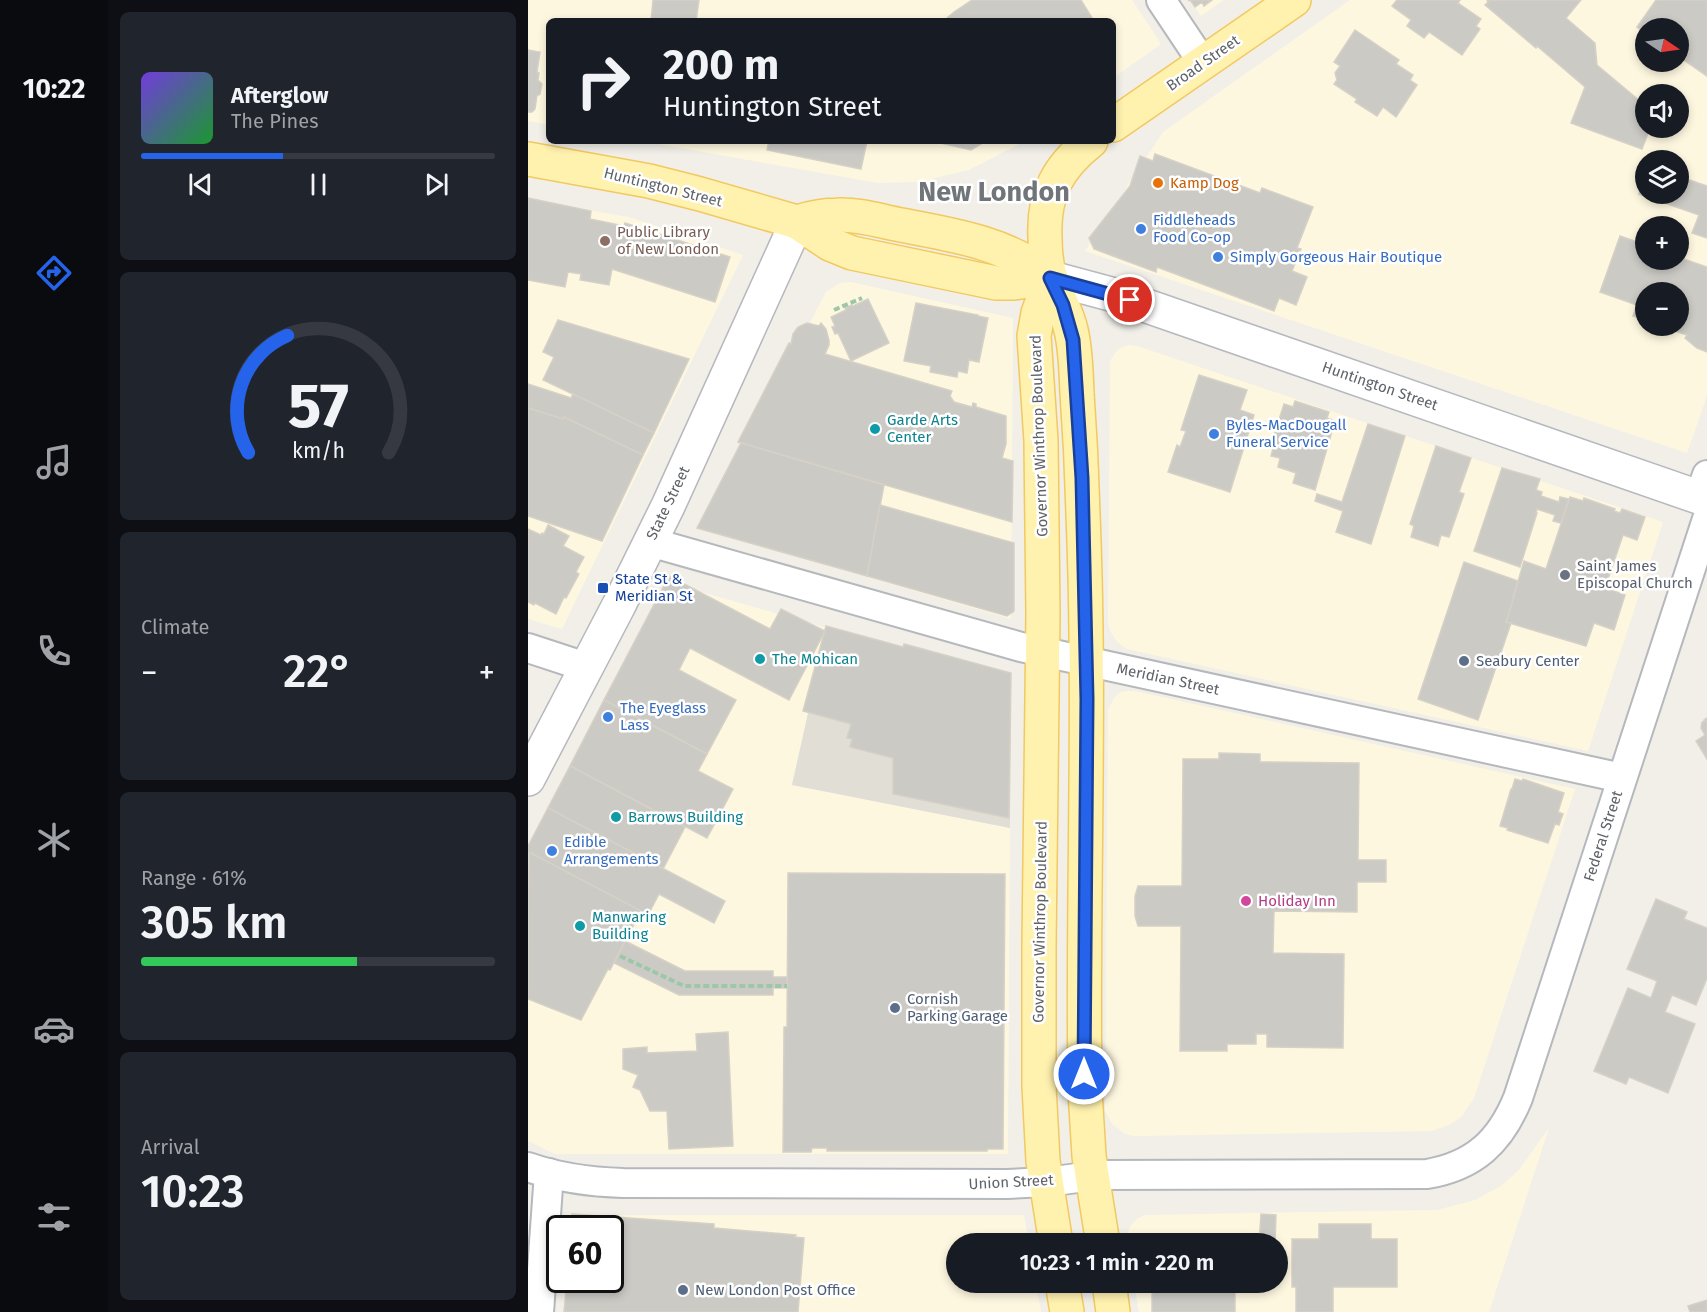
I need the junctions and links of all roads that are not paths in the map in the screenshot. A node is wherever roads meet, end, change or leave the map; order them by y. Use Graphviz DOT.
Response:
graph roads {
  1 [pos="1161,0"];
  2 [pos="1294,0"];
  3 [pos="1203,63"];
  4 [pos="1116,123"];
  5 [pos="1088,144"];
  6 [pos="528,159"];
  7 [pos="797,222"];
  8 [pos="1050,278"];
  9 [pos="1705,497"];
  10 [pos="650,542"];
  11 [pos="528,648"];
  12 [pos="1043,651"];
  13 [pos="1087,661"];
  14 [pos="586,667"];
  15 [pos="1622,778"];
  16 [pos="528,779"];
  17 [pos="1487,1146"];
  18 [pos="539,1170"];
  19 [pos="1093,1176"];
  20 [pos="1045,1182"];
  21 [pos="1054,1233"];
  22 [pos="1101,1233"];
  23 [pos="1064,1293"];
  24 [pos="1110,1293"];
  25 [pos="539,1312"];
  26 [pos="1067,1312"];
  27 [pos="1113,1312"];
  1 -- 3 [label="street"];
  2 -- 3 [label="main road, Broad Street"];
  3 -- 4 [label="main road, Broad Street"];
  5 -- 8 [label="main road"];
  6 -- 7 [label="main road, Huntington Street"];
  7 -- 8 [label="main road, Huntington Street"];
  7 -- 10 [label="main road, State Street"];
  8 -- 9 [label="main road, Huntington Street"];
  8 -- 12 [label="main road, Governor Winthrop Boulevard"];
  8 -- 13 [label="main road"];
  9 -- 15 [label="street, Federal Street"];
  10 -- 12 [label="street, Meridian Street"];
  10 -- 14 [label="main road, State Street"];
  11 -- 14 [label="street"];
  12 -- 13 [label="street, Meridian Street"];
  12 -- 20 [label="main road, Governor Winthrop Boulevard"];
  13 -- 15 [label="street, Meridian Street"];
  13 -- 19 [label="main road"];
  14 -- 16 [label="main road, State Street"];
  15 -- 17 [label="street, Federal Street"];
  17 -- 19 [label="street, Union Street"];
  18 -- 20 [label="street, Union Street"];
  18 -- 25 [label="street"];
  19 -- 20 [label="street, Union Street"];
  19 -- 22 [label="main road"];
  20 -- 21 [label="main road, Governor Winthrop Boulevard"];
  23 -- 26 [label="main road"];
  24 -- 27 [label="main road"];
}
